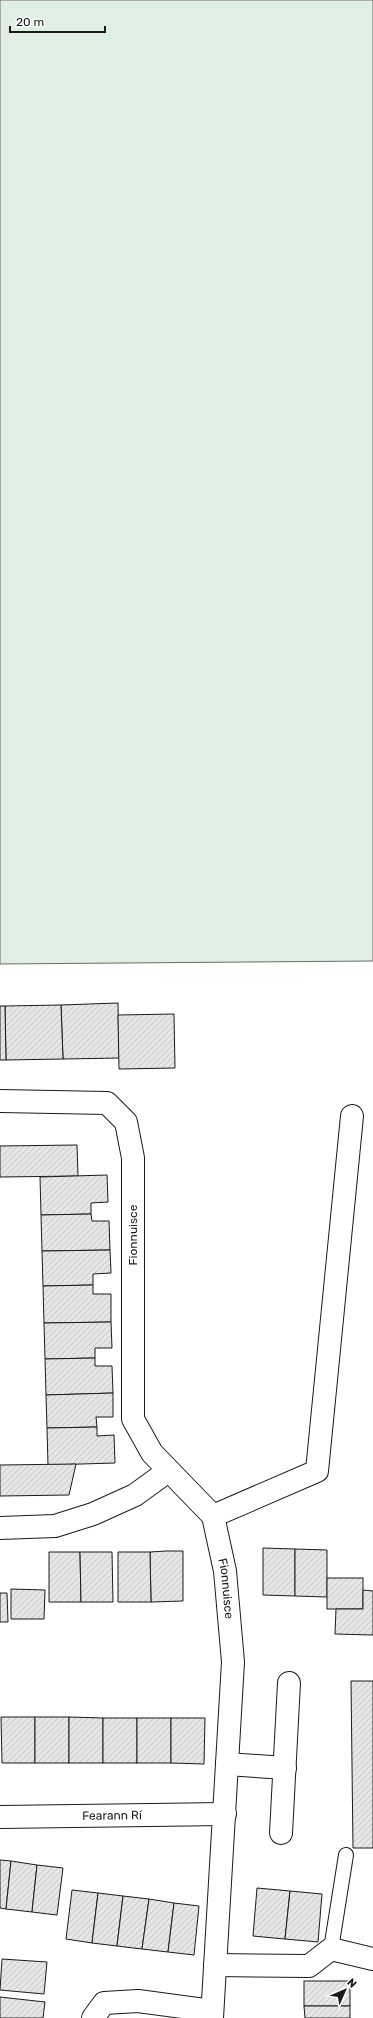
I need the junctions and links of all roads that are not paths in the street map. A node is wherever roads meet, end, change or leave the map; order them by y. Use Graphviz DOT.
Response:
graph roads {
  1 [pos="0,1102"];
  2 [pos="352,1116"];
  3 [pos="168,1471"];
  4 [pos="213,1516"];
  5 [pos="0,1528"];
  6 [pos="289,1683"];
  7 [pos="227,1764"];
  8 [pos="285,1768"];
  9 [pos="225,1814"];
  10 [pos="0,1817"];
  11 [pos="281,1833"];
  12 [pos="346,1855"];
  13 [pos="331,1949"];
  14 [pos="373,1959"];
  15 [pos="215,1965"];
  16 [pos="212,2014"];
  17 [pos="93,2018"];
  1 -- 3 [label="street, Fionnuisce"];
  2 -- 4 [label="street"];
  3 -- 4 [label="street, Fionnuisce"];
  3 -- 5 [label="street"];
  4 -- 7 [label="street, Fionnuisce"];
  6 -- 8 [label="street"];
  7 -- 8 [label="street"];
  7 -- 9 [label="street"];
  8 -- 11 [label="street"];
  9 -- 10 [label="street, Fearann Rí"];
  9 -- 15 [label="street"];
  12 -- 13 [label="lane"];
  13 -- 14 [label="street"];
  13 -- 15 [label="street"];
  15 -- 16 [label="street"];
  16 -- 17 [label="street"];
}
